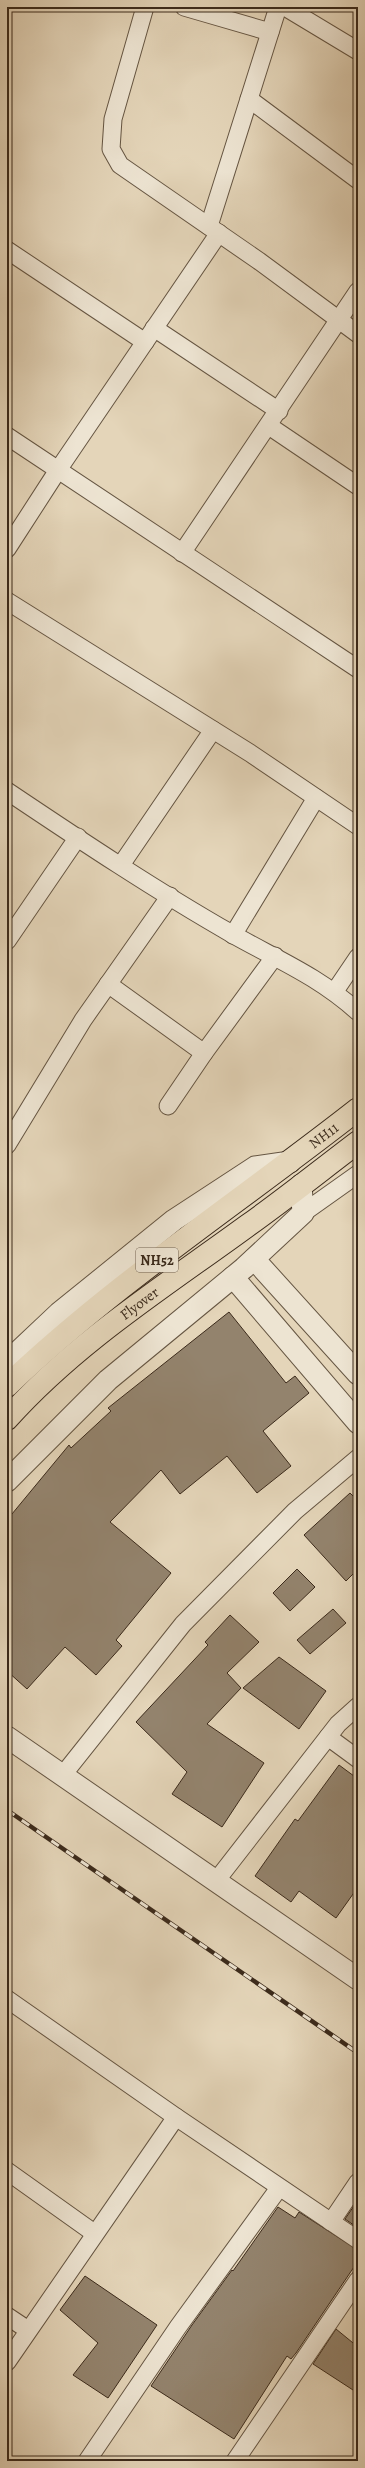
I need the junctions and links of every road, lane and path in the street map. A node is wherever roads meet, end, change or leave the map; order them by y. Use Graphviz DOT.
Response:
graph roads {
  1 [pos="145,7"];
  2 [pos="184,7"];
  3 [pos="278,7"];
  4 [pos="285,7"];
  5 [pos="270,32"];
  6 [pos="358,51"];
  7 [pos="249,99"];
  8 [pos="358,180"];
  9 [pos="214,230"];
  10 [pos="7,250"];
  11 [pos="358,291"];
  12 [pos="339,320"];
  13 [pos="154,328"];
  14 [pos="358,334"];
  15 [pos="145,342"];
  16 [pos="279,411"];
  17 [pos="269,426"];
  18 [pos="7,436"];
  19 [pos="58,470"];
  20 [pos="358,486"];
  21 [pos="7,550"];
  22 [pos="182,553"];
  23 [pos="7,601"];
  24 [pos="358,670"];
  25 [pos="213,730"];
  26 [pos="7,791"];
  27 [pos="316,798"];
  28 [pos="358,826"];
  29 [pos="78,837"];
  30 [pos="121,865"];
  31 [pos="170,896"];
  32 [pos="233,935"];
  33 [pos="7,941"];
  34 [pos="275,956"];
  35 [pos="358,957"];
  36 [pos="108,984"];
  37 [pos="335,991"];
  38 [pos="358,1012"];
  39 [pos="204,1053"];
  40 [pos="168,1106"];
  41 [pos="358,1109"];
  42 [pos="358,1142"];
  43 [pos="7,1145"];
  44 [pos="290,1162"];
  45 [pos="358,1174"];
  46 [pos="300,1185"];
  47 [pos="303,1213"];
  48 [pos="254,1259"];
  49 [pos="233,1277"];
  50 [pos="7,1362"];
  51 [pos="358,1374"];
  52 [pos="7,1386"];
  53 [pos="7,1419"];
  54 [pos="358,1423"];
  55 [pos="358,1458"];
  56 [pos="7,1481"];
  57 [pos="358,1706"];
  58 [pos="7,1737"];
  59 [pos="328,1737"];
  60 [pos="358,1759"];
  61 [pos="62,1776"];
  62 [pos="216,1881"];
  63 [pos="358,1980"];
  64 [pos="7,1999"];
  65 [pos="176,2117"];
  66 [pos="7,2171"];
  67 [pos="358,2182"];
  68 [pos="279,2188"];
  69 [pos="331,2222"];
  70 [pos="94,2232"];
  71 [pos="358,2240"];
  72 [pos="358,2280"];
  73 [pos="7,2316"];
  74 [pos="28,2330"];
  75 [pos="7,2362"];
  76 [pos="87,2461"];
  77 [pos="235,2461"];
  1 -- 9 [label="street"];
  2 -- 5 [label="street"];
  3 -- 5 [label="street"];
  4 -- 6 [label="street"];
  5 -- 7 [label="street"];
  7 -- 8 [label="street"];
  7 -- 9 [label="street"];
  9 -- 12 [label="street"];
  9 -- 13 [label="street"];
  10 -- 15 [label="street"];
  11 -- 12 [label="street"];
  12 -- 14 [label="street"];
  12 -- 16 [label="street"];
  13 -- 15 [label="street"];
  13 -- 16 [label="street"];
  15 -- 19 [label="street"];
  16 -- 17 [label="street"];
  17 -- 20 [label="street"];
  17 -- 22 [label="street"];
  18 -- 19 [label="street"];
  19 -- 21 [label="street"];
  19 -- 22 [label="street"];
  22 -- 24 [label="street"];
  23 -- 25 [label="street"];
  25 -- 27 [label="street"];
  25 -- 30 [label="street"];
  26 -- 29 [label="street"];
  27 -- 28 [label="street"];
  27 -- 32 [label="street"];
  29 -- 30 [label="street"];
  29 -- 33 [label="street"];
  30 -- 31 [label="street"];
  31 -- 32 [label="street"];
  31 -- 36 [label="street"];
  32 -- 34 [label="street"];
  34 -- 37 [label="street"];
  34 -- 39 [label="street"];
  35 -- 37 [label="street"];
  36 -- 39 [label="street"];
  36 -- 43 [label="street"];
  37 -- 38 [label="street"];
  39 -- 40 [label="street"];
  41 -- 44 [label="highway, NH11 / NH52"];
  42 -- 46 [label="highway, NH52"];
  44 -- 50 [label="street"];
  44 -- 52 [label="highway, Flyover / NH52"];
  45 -- 47 [label="street"];
  46 -- 47 [label="street"];
  46 -- 53 [label="highway, Flyover / NH52"];
  47 -- 48 [label="street"];
  48 -- 49 [label="street"];
  48 -- 51 [label="street"];
  49 -- 54 [label="street"];
  49 -- 56 [label="street"];
  55 -- 61 [label="street"];
  57 -- 59 [label="street"];
  58 -- 61 [label="street"];
  59 -- 60 [label="street"];
  59 -- 62 [label="street"];
  61 -- 62 [label="street"];
  62 -- 63 [label="street"];
  64 -- 65 [label="street"];
  65 -- 68 [label="street"];
  65 -- 70 [label="street"];
  66 -- 70 [label="street"];
  67 -- 69 [label="street"];
  68 -- 69 [label="street"];
  68 -- 76 [label="street"];
  69 -- 71 [label="street"];
  70 -- 74 [label="street"];
  72 -- 77 [label="street"];
  73 -- 74 [label="street"];
  74 -- 75 [label="street"];
}
